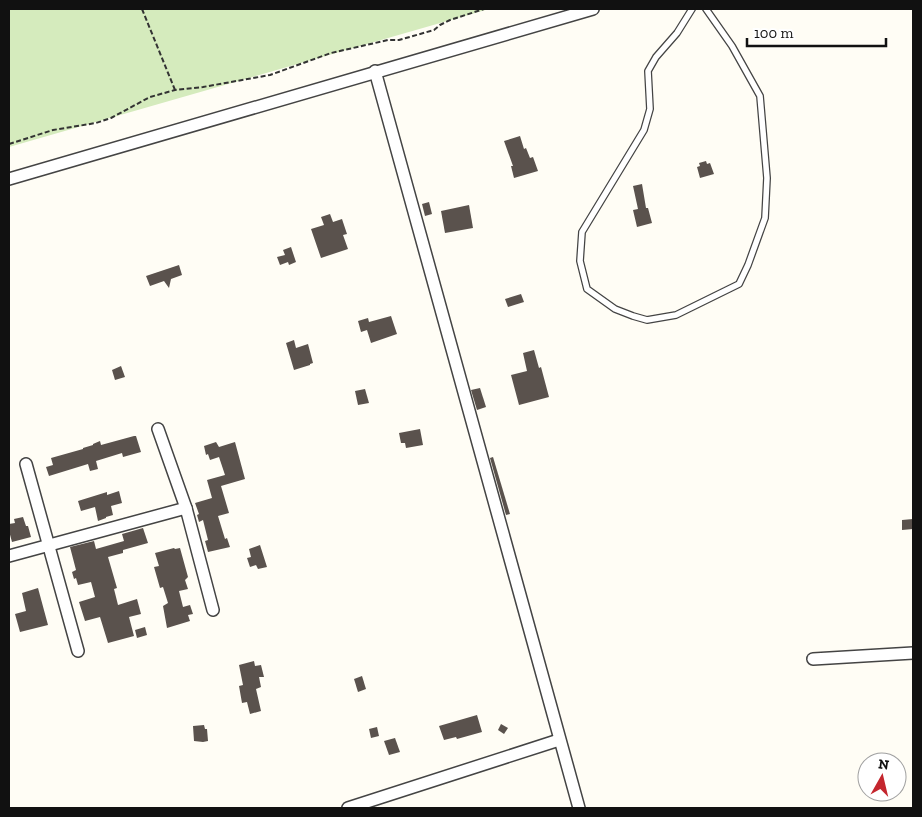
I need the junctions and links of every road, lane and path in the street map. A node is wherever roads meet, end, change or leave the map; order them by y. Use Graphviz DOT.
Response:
graph roads {
  1 [pos="142,9"];
  2 [pos="484,9"];
  3 [pos="593,9"];
  4 [pos="692,9"];
  5 [pos="706,9"];
  6 [pos="375,72"];
  7 [pos="175,90"];
  8 [pos="9,144"];
  9 [pos="9,179"];
  10 [pos="158,429"];
  11 [pos="26,464"];
  12 [pos="186,508"];
  13 [pos="48,545"];
  14 [pos="9,556"];
  15 [pos="213,610"];
  16 [pos="78,651"];
  17 [pos="913,653"];
  18 [pos="813,660"];
  19 [pos="559,740"];
  20 [pos="348,808"];
  21 [pos="578,808"];
  1 -- 7 [label="path"];
  2 -- 7 [label="path"];
  3 -- 6 [label="street"];
  4 -- 5 [label="lane"];
  6 -- 9 [label="street"];
  6 -- 19 [label="street"];
  7 -- 8 [label="path"];
  10 -- 12 [label="street"];
  11 -- 13 [label="street"];
  12 -- 13 [label="street"];
  12 -- 15 [label="street"];
  13 -- 14 [label="street"];
  13 -- 16 [label="street"];
  17 -- 18 [label="street"];
  19 -- 20 [label="street"];
  19 -- 21 [label="street"];
}
